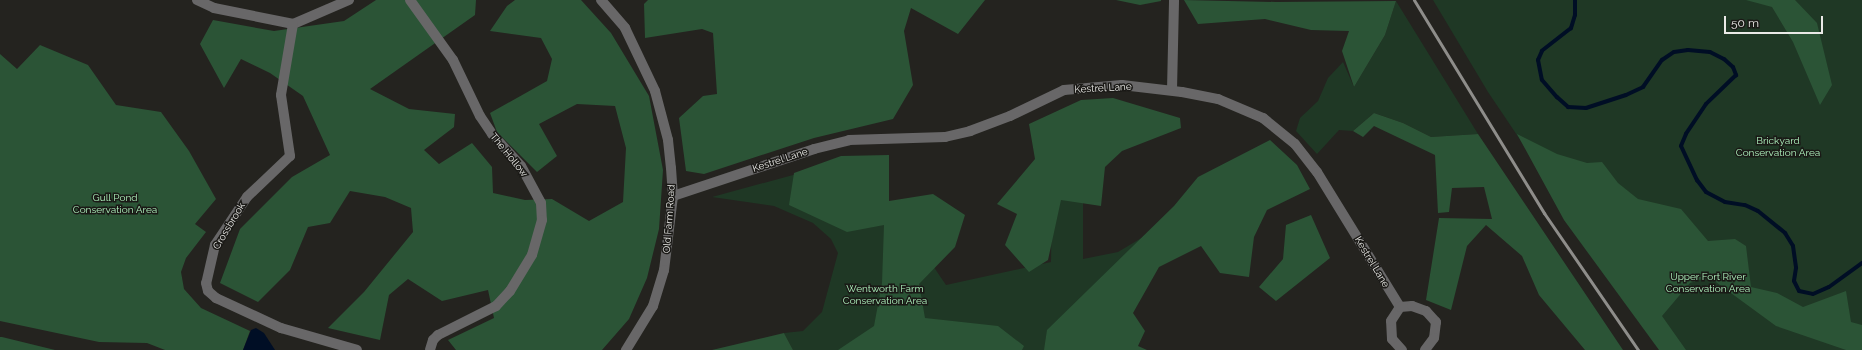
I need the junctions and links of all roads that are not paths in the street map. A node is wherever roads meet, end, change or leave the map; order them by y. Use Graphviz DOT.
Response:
graph roads {
  1 [pos="197,0"];
  2 [pos="349,0"];
  3 [pos="410,0"];
  4 [pos="601,0"];
  5 [pos="1174,0"];
  6 [pos="293,24"];
  7 [pos="1172,90"];
  8 [pos="672,196"];
  9 [pos="1400,308"];
  10 [pos="357,350"];
  11 [pos="430,350"];
  12 [pos="626,350"];
  13 [pos="1402,350"];
  14 [pos="1425,350"];
  1 -- 6 [label="street"];
  2 -- 6 [label="street"];
  3 -- 11 [label="street, The Hollow"];
  4 -- 8 [label="street, Old Farm Road"];
  5 -- 7 [label="street"];
  6 -- 10 [label="street, Crossbrook"];
  7 -- 8 [label="street, Kestrel Lane"];
  7 -- 9 [label="street, Kestrel Lane"];
  8 -- 12 [label="street, Old Farm Road"];
  9 -- 13 [label="street"];
  9 -- 14 [label="street"];
}
